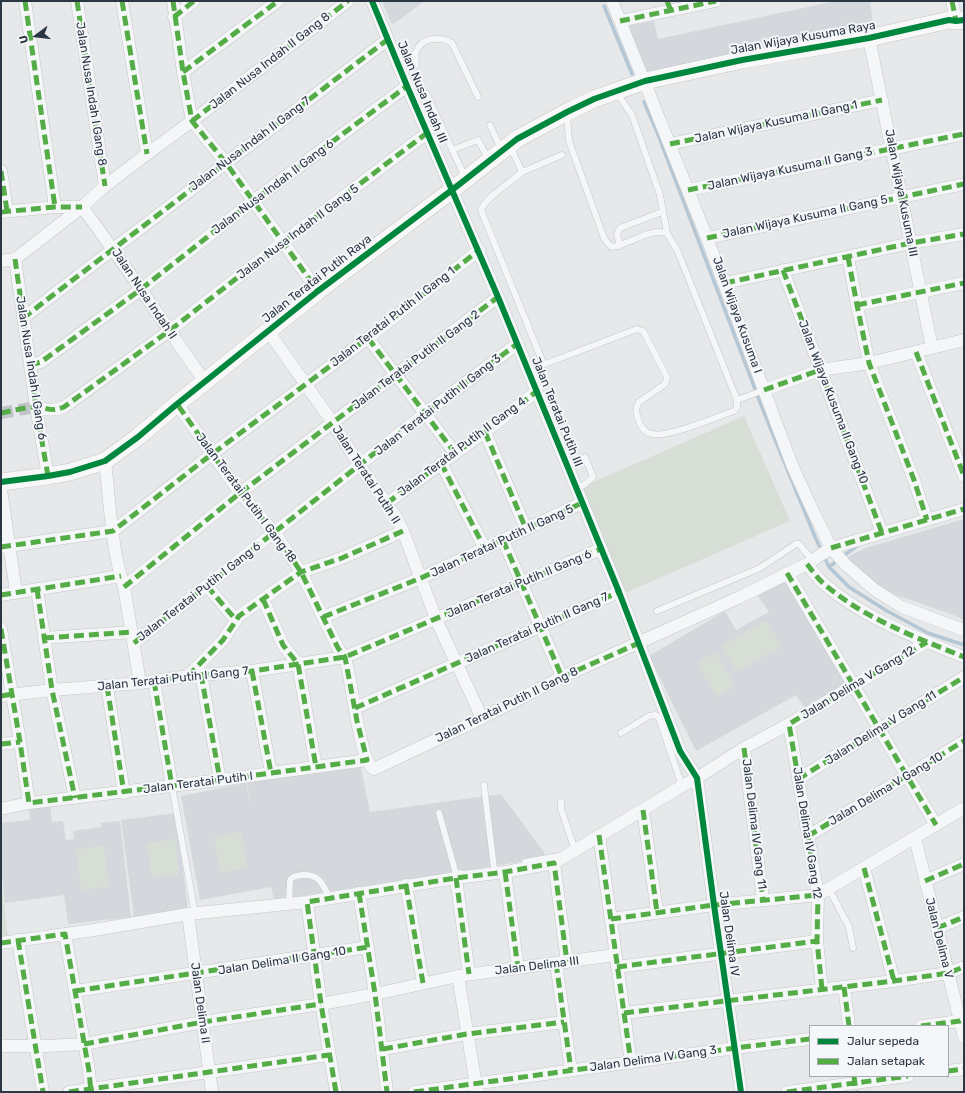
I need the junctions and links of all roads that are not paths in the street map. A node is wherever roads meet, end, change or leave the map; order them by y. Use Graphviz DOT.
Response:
graph roads {
  1 [pos="26,1"];
  2 [pos="77,1"];
  3 [pos="122,1"];
  4 [pos="173,1"];
  5 [pos="194,1"];
  6 [pos="278,1"];
  7 [pos="348,1"];
  8 [pos="372,1"];
  9 [pos="612,1"];
  10 [pos="716,1"];
  11 [pos="669,6"];
  12 [pos="957,15"];
  13 [pos="174,16"];
  14 [pos="620,21"];
  15 [pos="869,38"];
  16 [pos="387,40"];
  17 [pos="416,65"];
  18 [pos="183,72"];
  19 [pos="645,81"];
  20 [pos="407,86"];
  21 [pos="426,92"];
  22 [pos="616,92"];
  23 [pos="478,97"];
  24 [pos="882,100"];
  25 [pos="567,112"];
  26 [pos="192,121"];
  27 [pos="490,125"];
  28 [pos="427,133"];
  29 [pos="964,134"];
  30 [pos="670,144"];
  31 [pos="892,148"];
  32 [pos="452,150"];
  33 [pos="500,152"];
  34 [pos="147,154"];
  35 [pos="562,155"];
  36 [pos="226,163"];
  37 [pos="1,171"];
  38 [pos="522,172"];
  39 [pos="466,179"];
  40 [pos="964,184"];
  41 [pos="105,186"];
  42 [pos="452,190"];
  43 [pos="688,190"];
  44 [pos="902,196"];
  45 [pos="253,202"];
  46 [pos="55,207"];
  47 [pos="82,207"];
  48 [pos="4,212"];
  49 [pos="662,212"];
  50 [pos="667,233"];
  51 [pos="964,234"];
  52 [pos="708,238"];
  53 [pos="283,242"];
  54 [pos="911,243"];
  55 [pos="620,246"];
  56 [pos="114,249"];
  57 [pos="479,250"];
  58 [pos="848,257"];
  59 [pos="15,259"];
  60 [pos="1,261"];
  61 [pos="783,270"];
  62 [pos="725,283"];
  63 [pos="964,283"];
  64 [pos="140,290"];
  65 [pos="318,291"];
  66 [pos="921,292"];
  67 [pos="498,297"];
  68 [pos="857,304"];
  69 [pos="23,318"];
  70 [pos="169,331"];
  71 [pos="268,331"];
  72 [pos="368,338"];
  73 [pos="964,340"];
  74 [pos="517,344"];
  75 [pos="932,348"];
  76 [pos="916,352"];
  77 [pos="869,362"];
  78 [pos="30,363"];
  79 [pos="820,370"];
  80 [pos="396,376"];
  81 [pos="205,382"];
  82 [pos="306,385"];
  83 [pos="537,391"];
  84 [pos="762,391"];
  85 [pos="736,400"];
  86 [pos="177,404"];
  87 [pos="36,407"];
  88 [pos="424,414"];
  89 [pos="333,423"];
  90 [pos="485,432"];
  91 [pos="455,453"];
  92 [pos="212,454"];
  93 [pos="584,458"];
  94 [pos="105,460"];
  95 [pos="441,463"];
  96 [pos="360,466"];
  97 [pos="48,476"];
  98 [pos="964,476"];
  99 [pos="1,482"];
  100 [pos="576,488"];
  101 [pos="1,489"];
  102 [pos="240,493"];
  103 [pos="582,503"];
  104 [pos="387,504"];
  105 [pos="964,509"];
  106 [pos="927,520"];
  107 [pos="526,529"];
  108 [pos="113,531"];
  109 [pos="403,531"];
  110 [pos="275,533"];
  111 [pos="882,533"];
  112 [pos="502,540"];
  113 [pos="5,546"];
  114 [pos="485,549"];
  115 [pos="601,549"];
  116 [pos="835,554"];
  117 [pos="812,561"];
  118 [pos="301,572"];
  119 [pos="787,573"];
  120 [pos="421,578"];
  121 [pos="122,581"];
  122 [pos="522,584"];
  123 [pos="207,586"];
  124 [pos="37,589"];
  125 [pos="16,592"];
  126 [pos="619,592"];
  127 [pos="1,595"];
  128 [pos="263,599"];
  129 [pos="657,611"];
  130 [pos="322,617"];
  131 [pos="436,619"];
  132 [pos="236,620"];
  133 [pos="540,626"];
  134 [pos="1,629"];
  135 [pos="964,630"];
  136 [pos="44,638"];
  137 [pos="133,638"];
  138 [pos="927,642"];
  139 [pos="639,643"];
  140 [pos="3,646"];
  141 [pos="345,657"];
  142 [pos="964,657"];
  143 [pos="298,664"];
  144 [pos="456,664"];
  145 [pos="252,671"];
  146 [pos="201,674"];
  147 [pos="188,676"];
  148 [pos="562,677"];
  149 [pos="964,677"];
  150 [pos="154,681"];
  151 [pos="140,683"];
  152 [pos="107,686"];
  153 [pos="854,686"];
  154 [pos="52,690"];
  155 [pos="7,695"];
  156 [pos="355,708"];
  157 [pos="482,718"];
  158 [pos="789,724"];
  159 [pos="880,730"];
  160 [pos="621,733"];
  161 [pos="964,741"];
  162 [pos="20,742"];
  163 [pos="1,744"];
  164 [pos="744,748"];
  165 [pos="367,760"];
  166 [pos="316,767"];
  167 [pos="271,773"];
  168 [pos="907,776"];
  169 [pos="697,778"];
  170 [pos="798,779"];
  171 [pos="220,780"];
  172 [pos="484,785"];
  173 [pos="172,786"];
  174 [pos="682,786"];
  175 [pos="124,793"];
  176 [pos="75,798"];
  177 [pos="561,802"];
  178 [pos="29,803"];
  179 [pos="964,808"];
  180 [pos="1,809"];
  181 [pos="643,810"];
  182 [pos="439,813"];
  183 [pos="936,825"];
  184 [pos="599,835"];
  185 [pos="808,836"];
  186 [pos="915,838"];
  187 [pos="575,850"];
  188 [pos="556,861"];
  189 [pos="964,864"];
  190 [pos="864,868"];
  191 [pos="500,870"];
  192 [pos="456,878"];
  193 [pos="925,881"];
  194 [pos="406,885"];
  195 [pos="829,889"];
  196 [pos="359,893"];
  197 [pos="818,895"];
  198 [pos="330,898"];
  199 [pos="763,900"];
  200 [pos="306,902"];
  201 [pos="289,904"];
  202 [pos="714,905"];
  203 [pos="657,912"];
  204 [pos="191,914"];
  205 [pos="964,917"];
  206 [pos="611,919"];
  207 [pos="936,928"];
  208 [pos="65,934"];
  209 [pos="18,940"];
  210 [pos="817,941"];
  211 [pos="1,943"];
  212 [pos="368,947"];
  213 [pos="854,948"];
  214 [pos="721,953"];
  215 [pos="616,955"];
  216 [pos="314,956"];
  217 [pos="562,962"];
  218 [pos="964,967"];
  219 [pos="518,968"];
  220 [pos="617,968"];
  221 [pos="948,973"];
  222 [pos="196,974"];
  223 [pos="463,975"];
  224 [pos="894,981"];
  225 [pos="423,983"];
  226 [pos="844,987"];
  227 [pos="822,989"];
  228 [pos="75,991"];
  229 [pos="375,994"];
  230 [pos="728,1001"];
  231 [pos="321,1004"];
  232 [pos="624,1013"];
  233 [pos="962,1020"];
  234 [pos="203,1022"];
  235 [pos="564,1022"];
  236 [pos="849,1025"];
  237 [pos="928,1025"];
  238 [pos="467,1034"];
  239 [pos="964,1037"];
  240 [pos="809,1039"];
  241 [pos="84,1044"];
  242 [pos="1,1046"];
  243 [pos="35,1046"];
  244 [pos="735,1048"];
  245 [pos="383,1049"];
  246 [pos="329,1055"];
  247 [pos="631,1062"];
  248 [pos="964,1069"];
  249 [pos="571,1070"];
  250 [pos="949,1071"];
  251 [pos="210,1072"];
  252 [pos="901,1077"];
  253 [pos="855,1084"];
  254 [pos="476,1088"];
  255 [pos="91,1091"];
  256 [pos="44,1092"];
  257 [pos="69,1092"];
  258 [pos="212,1092"];
  259 [pos="336,1092"];
  260 [pos="387,1092"];
  261 [pos="414,1092"];
  262 [pos="741,1092"];
  263 [pos="787,1092"];
  1 -- 46 [label="street"];
  2 -- 41 [label="street, Jalan Nusa Indah I Gang 8"];
  3 -- 34 [label="street"];
  4 -- 13 [label="street"];
  5 -- 13 [label="street"];
  6 -- 18 [label="street"];
  7 -- 26 [label="street, Jalan Nusa Indah II Gang 8"];
  8 -- 16 [label="street, Jalan Nusa Indah III"];
  9 -- 14 [label="street, Jalan Wijaya Kusuma I"];
  10 -- 11 [label="street"];
  11 -- 14 [label="street"];
  12 -- 15 [label="street, Jalan Wijaya Kusuma Raya"];
  13 -- 18 [label="street"];
  14 -- 19 [label="street, Jalan Wijaya Kusuma I"];
  15 -- 19 [label="street, Jalan Wijaya Kusuma Raya"];
  15 -- 24 [label="street, Jalan Wijaya Kusuma III"];
  16 -- 20 [label="street, Jalan Nusa Indah III"];
  16 -- 36 [label="street, Jalan Nusa Indah II Gang 7"];
  17 -- 23 [label="lane"];
  18 -- 26 [label="street"];
  19 -- 22 [label="street, Jalan Teratai Putih Raya"];
  19 -- 30 [label="street, Jalan Wijaya Kusuma I"];
  20 -- 28 [label="street, Jalan Nusa Indah III"];
  20 -- 45 [label="street, Jalan Nusa Indah II Gang 6"];
  21 -- 32 [label="lane"];
  22 -- 25 [label="street, Jalan Teratai Putih Raya"];
  22 -- 49 [label="lane"];
  24 -- 30 [label="street, Jalan Wijaya Kusuma II Gang 1"];
  24 -- 31 [label="street, Jalan Wijaya Kusuma III"];
  25 -- 33 [label="street, Jalan Teratai Putih Raya"];
  25 -- 55 [label="lane"];
  26 -- 34 [label="street"];
  26 -- 36 [label="street"];
  27 -- 33 [label="lane"];
  28 -- 42 [label="street, Jalan Nusa Indah III"];
  28 -- 53 [label="street, Jalan Nusa Indah II Gang 5"];
  29 -- 31 [label="street, Jalan Wijaya Kusuma II Gang 3"];
  30 -- 43 [label="street, Jalan Wijaya Kusuma I"];
  31 -- 43 [label="street, Jalan Wijaya Kusuma II Gang 3"];
  31 -- 44 [label="street, Jalan Wijaya Kusuma III"];
  32 -- 33 [label="lane"];
  32 -- 39 [label="lane"];
  33 -- 38 [label="lane"];
  33 -- 39 [label="street, Jalan Teratai Putih Raya"];
  34 -- 41 [label="street"];
  35 -- 38 [label="lane"];
  36 -- 45 [label="street"];
  36 -- 56 [label="street, Jalan Nusa Indah II Gang 7"];
  37 -- 48 [label="street"];
  38 -- 85 [label="lane"];
  39 -- 42 [label="street, Jalan Teratai Putih Raya"];
  40 -- 44 [label="street, Jalan Wijaya Kusuma II Gang 5"];
  41 -- 47 [label="street"];
  42 -- 57 [label="street, Jalan Teratai Putih III"];
  42 -- 65 [label="street, Jalan Teratai Putih Raya"];
  43 -- 52 [label="street, Jalan Wijaya Kusuma I"];
  44 -- 52 [label="street, Jalan Wijaya Kusuma II Gang 5"];
  44 -- 54 [label="street, Jalan Wijaya Kusuma III"];
  45 -- 53 [label="street"];
  45 -- 64 [label="street, Jalan Nusa Indah II Gang 6"];
  46 -- 47 [label="street"];
  46 -- 48 [label="street"];
  47 -- 56 [label="street, Jalan Nusa Indah II"];
  47 -- 59 [label="street"];
  49 -- 50 [label="lane"];
  49 -- 55 [label="lane"];
  50 -- 55 [label="lane"];
  50 -- 85 [label="lane"];
  51 -- 54 [label="street"];
  52 -- 62 [label="street, Jalan Wijaya Kusuma I"];
  53 -- 65 [label="street"];
  53 -- 70 [label="street, Jalan Nusa Indah II Gang 5"];
  54 -- 58 [label="street"];
  54 -- 66 [label="street, Jalan Wijaya Kusuma III"];
  56 -- 64 [label="street, Jalan Nusa Indah II"];
  56 -- 69 [label="street, Jalan Nusa Indah II Gang 7"];
  57 -- 67 [label="street, Jalan Teratai Putih III"];
  57 -- 72 [label="street, Jalan Teratai Putih II Gang 1"];
  58 -- 61 [label="street"];
  58 -- 68 [label="street"];
  59 -- 60 [label="street"];
  59 -- 69 [label="street, Jalan Nusa Indah I Gang 6"];
  61 -- 62 [label="street"];
  61 -- 79 [label="street, Jalan Wijaya Kusuma II Gang 10"];
  62 -- 84 [label="street, Jalan Wijaya Kusuma I"];
  63 -- 66 [label="street"];
  64 -- 70 [label="street, Jalan Nusa Indah II"];
  64 -- 78 [label="street, Jalan Nusa Indah II Gang 6"];
  65 -- 71 [label="street, Jalan Teratai Putih Raya"];
  66 -- 68 [label="street"];
  66 -- 75 [label="street, Jalan Wijaya Kusuma III"];
  67 -- 74 [label="street, Jalan Teratai Putih III"];
  67 -- 80 [label="street, Jalan Teratai Putih II Gang 2"];
  68 -- 77 [label="street"];
  69 -- 78 [label="street, Jalan Nusa Indah I Gang 6"];
  70 -- 81 [label="street, Jalan Nusa Indah II"];
  70 -- 87 [label="street, Jalan Nusa Indah II Gang 5"];
  71 -- 81 [label="street, Jalan Teratai Putih Raya"];
  71 -- 82 [label="street, Jalan Teratai Putih II"];
  72 -- 80 [label="street"];
  72 -- 82 [label="street, Jalan Teratai Putih II Gang 1"];
  73 -- 75 [label="street"];
  74 -- 83 [label="street, Jalan Teratai Putih III"];
  74 -- 88 [label="street, Jalan Teratai Putih II Gang 3"];
  75 -- 76 [label="street"];
  76 -- 77 [label="street"];
  76 -- 98 [label="street"];
  77 -- 79 [label="street"];
  77 -- 106 [label="street"];
  78 -- 87 [label="street, Jalan Nusa Indah I Gang 6"];
  79 -- 84 [label="street"];
  79 -- 111 [label="street, Jalan Wijaya Kusuma II Gang 10"];
  80 -- 88 [label="street"];
  80 -- 89 [label="street, Jalan Teratai Putih II Gang 2"];
  81 -- 86 [label="street, Jalan Teratai Putih Raya"];
  82 -- 89 [label="street, Jalan Teratai Putih II"];
  82 -- 92 [label="street, Jalan Teratai Putih II Gang 1"];
  83 -- 90 [label="street, Jalan Teratai Putih II Gang 4"];
  83 -- 100 [label="street, Jalan Teratai Putih III"];
  84 -- 85 [label="lane"];
  84 -- 116 [label="street, Jalan Wijaya Kusuma I"];
  86 -- 92 [label="street, Jalan Teratai Putih I Gang 18"];
  86 -- 94 [label="street, Jalan Teratai Putih Raya"];
  87 -- 97 [label="street, Jalan Nusa Indah I Gang 6"];
  88 -- 91 [label="street"];
  88 -- 96 [label="street, Jalan Teratai Putih II Gang 3"];
  89 -- 96 [label="street, Jalan Teratai Putih II"];
  89 -- 102 [label="street, Jalan Teratai Putih II Gang 2"];
  90 -- 91 [label="street, Jalan Teratai Putih II Gang 4"];
  90 -- 107 [label="street"];
  91 -- 95 [label="street, Jalan Teratai Putih II Gang 4"];
  92 -- 102 [label="street, Jalan Teratai Putih I Gang 18"];
  92 -- 108 [label="street, Jalan Teratai Putih II Gang 1"];
  93 -- 100 [label="lane"];
  94 -- 97 [label="street, Jalan Teratai Putih Raya"];
  94 -- 108 [label="street"];
  95 -- 104 [label="street, Jalan Teratai Putih II Gang 4"];
  95 -- 114 [label="street"];
  96 -- 104 [label="street, Jalan Teratai Putih II"];
  96 -- 110 [label="street, Jalan Teratai Putih I Gang 6"];
  97 -- 99 [label="street, Jalan Teratai Putih Raya"];
  100 -- 103 [label="street, Jalan Teratai Putih III"];
  101 -- 113 [label="street"];
  102 -- 110 [label="street, Jalan Teratai Putih I Gang 18"];
  102 -- 121 [label="street, Jalan Teratai Putih II Gang 2"];
  103 -- 107 [label="street, Jalan Teratai Putih II Gang 5"];
  103 -- 115 [label="street, Jalan Teratai Putih III"];
  104 -- 109 [label="street, Jalan Teratai Putih II"];
  105 -- 106 [label="street"];
  106 -- 111 [label="street"];
  107 -- 112 [label="street, Jalan Teratai Putih II Gang 5"];
  108 -- 113 [label="street"];
  108 -- 121 [label="street"];
  109 -- 118 [label="street"];
  109 -- 120 [label="street, Jalan Teratai Putih II"];
  110 -- 118 [label="street, Jalan Teratai Putih I Gang 18"];
  110 -- 123 [label="street, Jalan Teratai Putih I Gang 6"];
  111 -- 116 [label="street"];
  112 -- 114 [label="street, Jalan Teratai Putih II Gang 5"];
  112 -- 122 [label="street"];
  113 -- 125 [label="street"];
  114 -- 120 [label="street, Jalan Teratai Putih II Gang 5"];
  115 -- 122 [label="street, Jalan Teratai Putih II Gang 6"];
  115 -- 126 [label="street, Jalan Teratai Putih III"];
  116 -- 117 [label="street"];
  116 -- 135 [label="street"];
  117 -- 119 [label="street"];
  117 -- 129 [label="lane"];
  117 -- 138 [label="street"];
  118 -- 128 [label="street"];
  118 -- 130 [label="street, Jalan Teratai Putih I Gang 18"];
  119 -- 139 [label="street"];
  119 -- 153 [label="street"];
  120 -- 130 [label="street, Jalan Teratai Putih II Gang 5"];
  120 -- 131 [label="street, Jalan Teratai Putih II"];
  121 -- 124 [label="street"];
  121 -- 137 [label="street"];
  122 -- 131 [label="street, Jalan Teratai Putih II Gang 6"];
  122 -- 133 [label="street"];
  123 -- 132 [label="street"];
  123 -- 137 [label="street, Jalan Teratai Putih I Gang 6"];
  124 -- 125 [label="street"];
  124 -- 136 [label="street"];
  125 -- 127 [label="street"];
  126 -- 133 [label="street, Jalan Teratai Putih II Gang 7"];
  126 -- 139 [label="street, Jalan Teratai Putih III"];
  128 -- 132 [label="street"];
  128 -- 143 [label="street"];
  130 -- 141 [label="street, Jalan Teratai Putih I Gang 18"];
  131 -- 141 [label="street, Jalan Teratai Putih II Gang 6"];
  131 -- 144 [label="street, Jalan Teratai Putih II"];
  132 -- 147 [label="street"];
  133 -- 144 [label="street, Jalan Teratai Putih II Gang 7"];
  133 -- 148 [label="street"];
  134 -- 140 [label="street"];
  136 -- 137 [label="street"];
  136 -- 154 [label="street"];
  137 -- 151 [label="street"];
  138 -- 142 [label="street"];
  138 -- 153 [label="street, Jalan Delima V Gang 12"];
  139 -- 148 [label="street, Jalan Teratai Putih II Gang 8"];
  139 -- 169 [label="street, Jalan Teratai Putih III"];
  140 -- 155 [label="street"];
  141 -- 143 [label="street, Jalan Teratai Putih I Gang 7"];
  141 -- 156 [label="street, Jalan Teratai Putih I Gang 18"];
  143 -- 145 [label="street, Jalan Teratai Putih I Gang 7"];
  143 -- 166 [label="street"];
  144 -- 156 [label="street, Jalan Teratai Putih II Gang 7"];
  144 -- 157 [label="street, Jalan Teratai Putih II"];
  145 -- 146 [label="street, Jalan Teratai Putih I Gang 7"];
  145 -- 167 [label="street"];
  146 -- 147 [label="street, Jalan Teratai Putih I Gang 7"];
  146 -- 171 [label="street"];
  147 -- 150 [label="street, Jalan Teratai Putih I Gang 7"];
  148 -- 157 [label="street, Jalan Teratai Putih II Gang 8"];
  149 -- 159 [label="street, Jalan Delima V Gang 11"];
  150 -- 151 [label="street, Jalan Teratai Putih I Gang 7"];
  150 -- 173 [label="street"];
  151 -- 152 [label="street, Jalan Teratai Putih I Gang 7"];
  152 -- 154 [label="street, Jalan Teratai Putih I Gang 7"];
  152 -- 175 [label="street"];
  153 -- 158 [label="street, Jalan Delima V Gang 12"];
  153 -- 159 [label="street"];
  154 -- 155 [label="street, Jalan Teratai Putih I Gang 7"];
  154 -- 176 [label="street"];
  155 -- 162 [label="street"];
  156 -- 165 [label="street, Jalan Teratai Putih I Gang 18"];
  157 -- 165 [label="street, Jalan Teratai Putih II Gang 8"];
  158 -- 164 [label="street"];
  158 -- 170 [label="street, Jalan Delima IV Gang 12"];
  159 -- 168 [label="street"];
  159 -- 170 [label="street, Jalan Delima V Gang 11"];
  160 -- 174 [label="lane"];
  161 -- 168 [label="street, Jalan Delima V Gang 10"];
  162 -- 163 [label="street"];
  162 -- 178 [label="street"];
  164 -- 169 [label="street"];
  164 -- 199 [label="street, Jalan Delima IV Gang 11"];
  165 -- 166 [label="street, Jalan Teratai Putih I"];
  166 -- 167 [label="street, Jalan Teratai Putih I"];
  167 -- 171 [label="street, Jalan Teratai Putih I"];
  168 -- 183 [label="street"];
  168 -- 185 [label="street, Jalan Delima V Gang 10"];
  169 -- 174 [label="street"];
  169 -- 202 [label="street, Jalan Delima IV"];
  170 -- 185 [label="street, Jalan Delima IV Gang 12"];
  171 -- 173 [label="street, Jalan Teratai Putih I"];
  172 -- 191 [label="lane"];
  173 -- 175 [label="street, Jalan Teratai Putih I"];
  173 -- 204 [label="lane"];
  174 -- 181 [label="street"];
  175 -- 176 [label="street, Jalan Teratai Putih I"];
  176 -- 178 [label="street, Jalan Teratai Putih I"];
  177 -- 187 [label="lane"];
  178 -- 180 [label="street, Jalan Teratai Putih I"];
  179 -- 183 [label="street"];
  181 -- 184 [label="street"];
  181 -- 203 [label="street"];
  182 -- 191 [label="lane"];
  183 -- 186 [label="street"];
  184 -- 187 [label="street"];
  184 -- 206 [label="street"];
  185 -- 197 [label="street, Jalan Delima IV Gang 12"];
  186 -- 190 [label="street"];
  186 -- 193 [label="street, Jalan Delima V"];
  187 -- 188 [label="street"];
  188 -- 191 [label="street"];
  188 -- 217 [label="street"];
  189 -- 193 [label="street"];
  190 -- 195 [label="street"];
  190 -- 224 [label="street"];
  191 -- 192 [label="street"];
  191 -- 219 [label="street"];
  192 -- 194 [label="street"];
  192 -- 223 [label="street"];
  193 -- 207 [label="street, Jalan Delima V"];
  194 -- 196 [label="street"];
  194 -- 225 [label="street"];
  195 -- 197 [label="street"];
  195 -- 213 [label="lane"];
  196 -- 198 [label="street"];
  196 -- 212 [label="street"];
  197 -- 199 [label="street, Jalan Delima IV Gang 11"];
  197 -- 210 [label="street, Jalan Delima IV Gang 12"];
  198 -- 200 [label="street"];
  198 -- 201 [label="lane"];
  199 -- 202 [label="street, Jalan Delima IV Gang 11"];
  200 -- 201 [label="street"];
  200 -- 216 [label="street"];
  201 -- 204 [label="street"];
  202 -- 203 [label="street, Jalan Delima IV Gang 11"];
  202 -- 214 [label="street, Jalan Delima IV"];
  203 -- 206 [label="street, Jalan Delima IV Gang 11"];
  204 -- 208 [label="street"];
  204 -- 222 [label="street, Jalan Delima II"];
  205 -- 207 [label="street"];
  206 -- 215 [label="street"];
  207 -- 221 [label="street, Jalan Delima V"];
  208 -- 209 [label="street"];
  208 -- 228 [label="street"];
  209 -- 211 [label="street"];
  209 -- 243 [label="street"];
  210 -- 214 [label="street"];
  210 -- 227 [label="street, Jalan Delima IV Gang 12"];
  212 -- 216 [label="street, Jalan Delima II Gang 10"];
  212 -- 229 [label="street"];
  214 -- 220 [label="street"];
  214 -- 230 [label="street, Jalan Delima IV"];
  215 -- 217 [label="street, Jalan Delima III"];
  215 -- 220 [label="street"];
  216 -- 222 [label="street, Jalan Delima II Gang 10"];
  216 -- 231 [label="street"];
  217 -- 219 [label="street, Jalan Delima III"];
  217 -- 235 [label="street"];
  218 -- 221 [label="street"];
  219 -- 223 [label="street, Jalan Delima III"];
  220 -- 232 [label="street"];
  221 -- 224 [label="street"];
  221 -- 233 [label="street, Jalan Delima V"];
  222 -- 228 [label="street, Jalan Delima II Gang 10"];
  222 -- 234 [label="street, Jalan Delima II"];
  223 -- 225 [label="street, Jalan Delima III"];
  223 -- 238 [label="street"];
  224 -- 226 [label="street"];
  225 -- 229 [label="street, Jalan Delima III"];
  226 -- 227 [label="street"];
  226 -- 236 [label="street"];
  227 -- 230 [label="street"];
  228 -- 241 [label="street"];
  229 -- 231 [label="street, Jalan Delima III"];
  229 -- 245 [label="street"];
  230 -- 232 [label="street"];
  230 -- 244 [label="street, Jalan Delima IV"];
  231 -- 234 [label="street, Jalan Delima III"];
  231 -- 246 [label="street"];
  232 -- 247 [label="street"];
  233 -- 237 [label="street"];
  233 -- 239 [label="street, Jalan Delima V"];
  234 -- 241 [label="street, Jalan Delima III"];
  234 -- 251 [label="street, Jalan Delima II"];
  235 -- 238 [label="street"];
  235 -- 249 [label="street"];
  238 -- 245 [label="street"];
  238 -- 254 [label="street"];
  240 -- 244 [label="street, Jalan Delima IV Gang 3"];
  241 -- 243 [label="street, Jalan Delima III"];
  241 -- 255 [label="street"];
  242 -- 243 [label="street, Jalan Delima III"];
  243 -- 256 [label="street"];
  244 -- 247 [label="street, Jalan Delima IV Gang 3"];
  244 -- 262 [label="street, Jalan Delima IV"];
  245 -- 260 [label="street"];
  246 -- 251 [label="street"];
  246 -- 259 [label="street"];
  247 -- 249 [label="street, Jalan Delima IV Gang 3"];
  248 -- 250 [label="street"];
  249 -- 254 [label="street, Jalan Delima IV Gang 3"];
  251 -- 255 [label="street"];
  251 -- 258 [label="street, Jalan Delima II"];
  252 -- 253 [label="street"];
  253 -- 263 [label="street"];
  254 -- 261 [label="street, Jalan Delima IV Gang 3"];
  255 -- 257 [label="street"];
}
